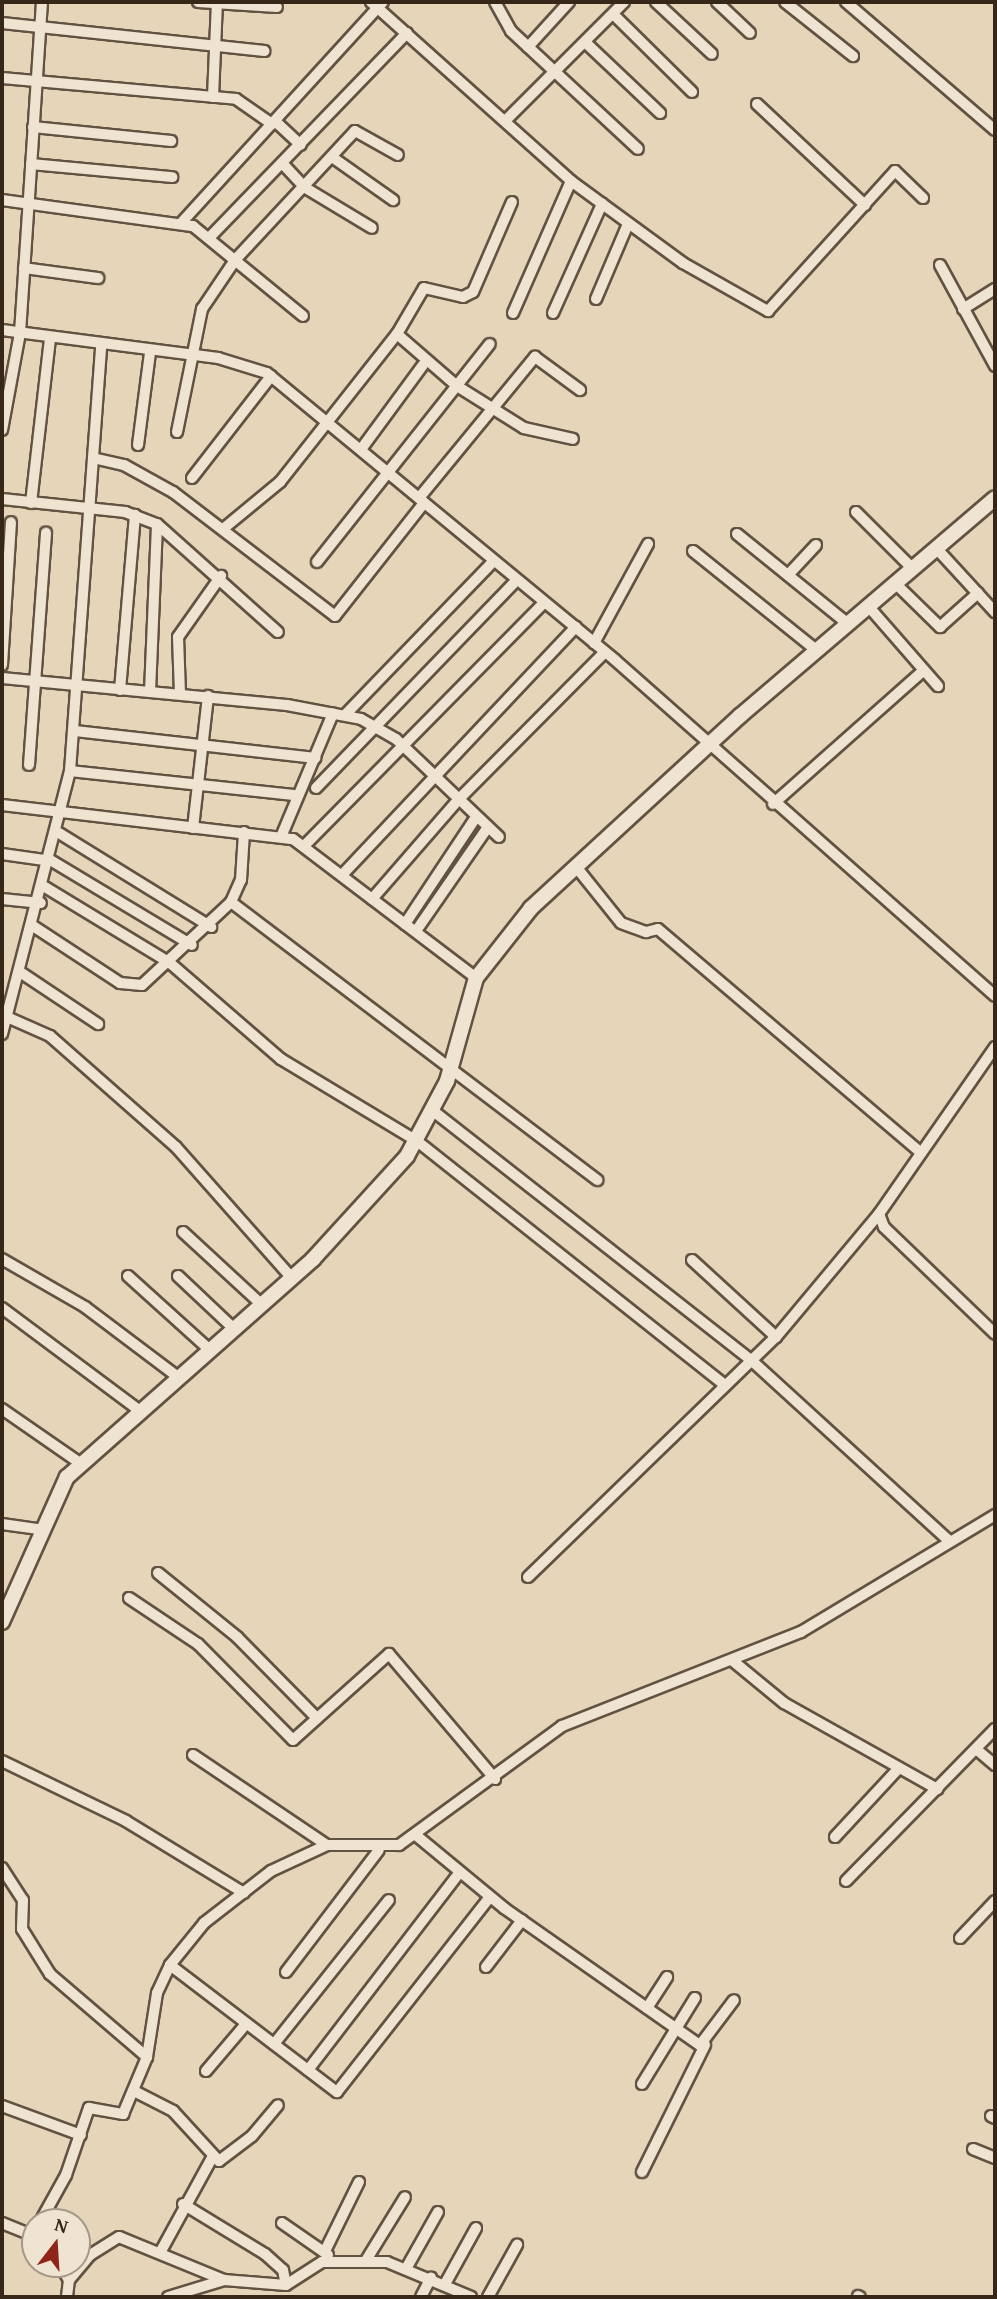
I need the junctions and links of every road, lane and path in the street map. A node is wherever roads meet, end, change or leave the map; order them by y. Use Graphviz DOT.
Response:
graph roads {
  1 [pos="42,2"];
  2 [pos="198,2"];
  3 [pos="569,2"];
  4 [pos="624,2"];
  5 [pos="656,2"];
  6 [pos="716,2"];
  7 [pos="785,2"];
  8 [pos="846,2"];
  9 [pos="216,3"];
  10 [pos="377,4"];
  11 [pos="499,4"];
  12 [pos="277,7"];
  13 [pos="613,14"];
  14 [pos="2,23"];
  15 [pos="40,27"];
  16 [pos="407,33"];
  17 [pos="750,33"];
  18 [pos="586,43"];
  19 [pos="216,46"];
  20 [pos="528,47"];
  21 [pos="265,51"];
  22 [pos="712,54"];
  23 [pos="853,56"];
  24 [pos="557,74"];
  25 [pos="2,78"];
  26 [pos="37,81"];
  27 [pos="692,92"];
  28 [pos="214,97"];
  29 [pos="757,104"];
  30 [pos="660,113"];
  31 [pos="506,120"];
  32 [pos="274,122"];
  33 [pos="33,127"];
  34 [pos="995,131"];
  35 [pos="171,141"];
  36 [pos="301,145"];
  37 [pos="638,149"];
  38 [pos="398,155"];
  39 [pos="332,157"];
  40 [pos="282,163"];
  41 [pos="31,164"];
  42 [pos="172,177"];
  43 [pos="571,181"];
  44 [pos="304,187"];
  45 [pos="923,198"];
  46 [pos="2,200"];
  47 [pos="393,200"];
  48 [pos="28,202"];
  49 [pos="512,202"];
  50 [pos="602,204"];
  51 [pos="865,205"];
  52 [pos="182,222"];
  53 [pos="628,224"];
  54 [pos="372,228"];
  55 [pos="209,238"];
  56 [pos="236,260"];
  57 [pos="940,265"];
  58 [pos="24,268"];
  59 [pos="98,278"];
  60 [pos="995,289"];
  61 [pos="596,299"];
  62 [pos="963,309"];
  63 [pos="513,313"];
  64 [pos="552,313"];
  65 [pos="303,316"];
  66 [pos="2,330"];
  67 [pos="20,333"];
  68 [pos="397,334"];
  69 [pos="50,338"];
  70 [pos="490,344"];
  71 [pos="101,346"];
  72 [pos="150,352"];
  73 [pos="191,356"];
  74 [pos="423,365"];
  75 [pos="995,366"];
  76 [pos="271,376"];
  77 [pos="457,387"];
  78 [pos="580,390"];
  79 [pos="494,409"];
  80 [pos="329,421"];
  81 [pos="2,430"];
  82 [pos="177,432"];
  83 [pos="573,439"];
  84 [pos="138,446"];
  85 [pos="362,448"];
  86 [pos="93,458"];
  87 [pos="392,474"];
  88 [pos="192,478"];
  89 [pos="995,498"];
  90 [pos="2,499"];
  91 [pos="422,500"];
  92 [pos="31,503"];
  93 [pos="89,509"];
  94 [pos="856,512"];
  95 [pos="135,515"];
  96 [pos="11,522"];
  97 [pos="157,524"];
  98 [pos="223,529"];
  99 [pos="46,533"];
  100 [pos="737,534"];
  101 [pos="648,544"];
  102 [pos="816,545"];
  103 [pos="937,549"];
  104 [pos="693,551"];
  105 [pos="317,562"];
  106 [pos="493,562"];
  107 [pos="912,568"];
  108 [pos="788,575"];
  109 [pos="220,576"];
  110 [pos="516,581"];
  111 [pos="896,584"];
  112 [pos="978,593"];
  113 [pos="544,603"];
  114 [pos="869,607"];
  115 [pos="995,612"];
  116 [pos="848,624"];
  117 [pos="576,627"];
  118 [pos="278,632"];
  119 [pos="594,643"];
  120 [pos="817,650"];
  121 [pos="605,652"];
  122 [pos="2,665"];
  123 [pos="923,671"];
  124 [pos="2,678"];
  125 [pos="37,681"];
  126 [pos="80,685"];
  127 [pos="938,686"];
  128 [pos="120,690"];
  129 [pos="150,692"];
  130 [pos="180,694"];
  131 [pos="208,696"];
  132 [pos="333,713"];
  133 [pos="345,715"];
  134 [pos="372,725"];
  135 [pos="75,731"];
  136 [pos="201,745"];
  137 [pos="404,746"];
  138 [pos="708,746"];
  139 [pos="315,758"];
  140 [pos="30,765"];
  141 [pos="70,771"];
  142 [pos="433,773"];
  143 [pos="197,784"];
  144 [pos="316,788"];
  145 [pos="294,795"];
  146 [pos="459,799"];
  147 [pos="773,804"];
  148 [pos="2,805"];
  149 [pos="64,814"];
  150 [pos="476,817"];
  151 [pos="488,827"];
  152 [pos="193,828"];
  153 [pos="244,832"];
  154 [pos="59,833"];
  155 [pos="281,836"];
  156 [pos="499,837"];
  157 [pos="305,845"];
  158 [pos="2,854"];
  159 [pos="52,861"];
  160 [pos="576,868"];
  161 [pos="342,875"];
  162 [pos="45,887"];
  163 [pos="2,898"];
  164 [pos="372,899"];
  165 [pos="231,902"];
  166 [pos="41,903"];
  167 [pos="405,924"];
  168 [pos="33,926"];
  169 [pos="211,927"];
  170 [pos="416,931"];
  171 [pos="192,945"];
  172 [pos="170,963"];
  173 [pos="20,972"];
  174 [pos="476,978"];
  175 [pos="995,996"];
  176 [pos="7,1017"];
  177 [pos="98,1024"];
  178 [pos="2,1034"];
  179 [pos="995,1047"];
  180 [pos="452,1068"];
  181 [pos="432,1110"];
  182 [pos="416,1140"];
  183 [pos="919,1151"];
  184 [pos="597,1180"];
  185 [pos="878,1214"];
  186 [pos="183,1232"];
  187 [pos="2,1259"];
  188 [pos="692,1260"];
  189 [pos="128,1276"];
  190 [pos="178,1276"];
  191 [pos="291,1278"];
  192 [pos="261,1304"];
  193 [pos="2,1308"];
  194 [pos="233,1328"];
  195 [pos="995,1334"];
  196 [pos="776,1337"];
  197 [pos="210,1350"];
  198 [pos="751,1360"];
  199 [pos="178,1377"];
  200 [pos="725,1385"];
  201 [pos="2,1409"];
  202 [pos="139,1410"];
  203 [pos="80,1463"];
  204 [pos="990,1517"];
  205 [pos="2,1524"];
  206 [pos="995,1528"];
  207 [pos="39,1529"];
  208 [pos="948,1540"];
  209 [pos="158,1573"];
  210 [pos="528,1577"];
  211 [pos="129,1598"];
  212 [pos="2,1622"];
  213 [pos="733,1661"];
  214 [pos="317,1718"];
  215 [pos="995,1729"];
  216 [pos="976,1749"];
  217 [pos="193,1755"];
  218 [pos="2,1762"];
  219 [pos="995,1765"];
  220 [pos="899,1768"];
  221 [pos="495,1779"];
  222 [pos="937,1789"];
  223 [pos="417,1836"];
  224 [pos="835,1837"];
  225 [pos="327,1845"];
  226 [pos="379,1850"];
  227 [pos="2,1868"];
  228 [pos="459,1873"];
  229 [pos="846,1881"];
  230 [pos="244,1893"];
  231 [pos="490,1897"];
  232 [pos="389,1900"];
  233 [pos="995,1901"];
  234 [pos="522,1920"];
  235 [pos="960,1938"];
  236 [pos="170,1965"];
  237 [pos="486,1967"];
  238 [pos="286,1972"];
  239 [pos="667,1977"];
  240 [pos="695,1998"];
  241 [pos="734,2000"];
  242 [pos="647,2008"];
  243 [pos="246,2024"];
  244 [pos="677,2028"];
  245 [pos="274,2044"];
  246 [pos="705,2045"];
  247 [pos="147,2057"];
  248 [pos="308,2070"];
  249 [pos="206,2071"];
  250 [pos="642,2084"];
  251 [pos="134,2091"];
  252 [pos="278,2105"];
  253 [pos="2,2106"];
  254 [pos="81,2135"];
  255 [pos="973,2149"];
  256 [pos="213,2156"];
  257 [pos="995,2158"];
  258 [pos="642,2172"];
  259 [pos="359,2182"];
  260 [pos="405,2197"];
  261 [pos="183,2204"];
  262 [pos="47,2208"];
  263 [pos="438,2212"];
  264 [pos="282,2223"];
  265 [pos="2,2224"];
  266 [pos="476,2228"];
  267 [pos="21,2231"];
  268 [pos="517,2245"];
  269 [pos="161,2250"];
  270 [pos="325,2251"];
  271 [pos="335,2262"];
  272 [pos="365,2262"];
  273 [pos="407,2267"];
  274 [pos="430,2277"];
  275 [pos="68,2280"];
  276 [pos="224,2280"];
  277 [pos="445,2284"];
  278 [pos="286,2285"];
  279 [pos="67,2297"];
  280 [pos="168,2297"];
  281 [pos="421,2297"];
  282 [pos="471,2297"];
  283 [pos="488,2297"];
  1 -- 15 [label="street"];
  2 -- 9 [label="street"];
  3 -- 20 [label="street"];
  4 -- 13 [label="street"];
  5 -- 22 [label="street"];
  6 -- 17 [label="street"];
  7 -- 23 [label="street"];
  8 -- 34 [label="street"];
  9 -- 12 [label="street"];
  9 -- 19 [label="street"];
  10 -- 16 [label="street"];
  10 -- 32 [label="street"];
  11 -- 20 [label="street"];
  13 -- 18 [label="street"];
  13 -- 27 [label="street"];
  14 -- 15 [label="street"];
  15 -- 19 [label="street"];
  15 -- 26 [label="street"];
  16 -- 31 [label="street"];
  16 -- 36 [label="street"];
  18 -- 24 [label="street"];
  18 -- 30 [label="street"];
  19 -- 21 [label="street"];
  19 -- 28 [label="street"];
  20 -- 24 [label="street"];
  24 -- 31 [label="street"];
  24 -- 37 [label="street"];
  25 -- 26 [label="street"];
  26 -- 28 [label="street"];
  26 -- 33 [label="street"];
  28 -- 32 [label="street"];
  29 -- 51 [label="street"];
  31 -- 43 [label="street"];
  32 -- 36 [label="street"];
  32 -- 52 [label="street"];
  33 -- 35 [label="street"];
  33 -- 41 [label="street"];
  36 -- 40 [label="street"];
  38 -- 39 [label="street"];
  39 -- 44 [label="street"];
  39 -- 47 [label="street"];
  40 -- 44 [label="street"];
  40 -- 55 [label="street"];
  41 -- 42 [label="street"];
  41 -- 48 [label="street"];
  43 -- 50 [label="street"];
  43 -- 63 [label="street"];
  44 -- 54 [label="street"];
  44 -- 56 [label="street"];
  45 -- 51 [label="street"];
  46 -- 48 [label="street"];
  48 -- 52 [label="street"];
  48 -- 58 [label="street"];
  49 -- 68 [label="street"];
  50 -- 53 [label="street"];
  50 -- 64 [label="street"];
  51 -- 53 [label="street"];
  52 -- 55 [label="street"];
  53 -- 61 [label="street"];
  55 -- 56 [label="street"];
  56 -- 65 [label="street"];
  56 -- 73 [label="street"];
  57 -- 62 [label="street"];
  58 -- 59 [label="street"];
  58 -- 67 [label="street"];
  60 -- 62 [label="street"];
  62 -- 75 [label="street"];
  66 -- 67 [label="street"];
  67 -- 69 [label="street"];
  67 -- 81 [label="street"];
  68 -- 77 [label="street"];
  68 -- 80 [label="street"];
  69 -- 71 [label="street"];
  69 -- 92 [label="street"];
  70 -- 77 [label="street"];
  71 -- 72 [label="street"];
  71 -- 86 [label="street"];
  72 -- 73 [label="street"];
  72 -- 84 [label="street"];
  73 -- 76 [label="street"];
  73 -- 82 [label="street"];
  74 -- 85 [label="street"];
  76 -- 80 [label="street"];
  76 -- 88 [label="street"];
  77 -- 79 [label="street"];
  77 -- 87 [label="street"];
  78 -- 79 [label="street"];
  79 -- 83 [label="street"];
  79 -- 91 [label="street"];
  80 -- 85 [label="street"];
  80 -- 98 [label="street"];
  85 -- 87 [label="street"];
  86 -- 93 [label="street"];
  86 -- 98 [label="street"];
  87 -- 91 [label="street"];
  87 -- 105 [label="street"];
  89 -- 103 [label="street"];
  90 -- 92 [label="street"];
  91 -- 98 [label="street"];
  91 -- 106 [label="street"];
  92 -- 93 [label="street"];
  93 -- 95 [label="street"];
  93 -- 126 [label="street"];
  94 -- 107 [label="street"];
  95 -- 97 [label="street"];
  95 -- 128 [label="street"];
  96 -- 122 [label="street"];
  97 -- 109 [label="street"];
  97 -- 129 [label="street"];
  99 -- 125 [label="street"];
  100 -- 108 [label="street"];
  101 -- 119 [label="street"];
  102 -- 108 [label="street"];
  103 -- 107 [label="street"];
  103 -- 112 [label="street"];
  104 -- 120 [label="street"];
  106 -- 110 [label="street"];
  106 -- 133 [label="street"];
  107 -- 111 [label="street"];
  108 -- 116 [label="street"];
  109 -- 118 [label="street"];
  109 -- 130 [label="street"];
  110 -- 113 [label="street"];
  110 -- 134 [label="street"];
  111 -- 112 [label="street"];
  111 -- 114 [label="street"];
  112 -- 115 [label="street"];
  113 -- 117 [label="street"];
  113 -- 137 [label="street"];
  114 -- 116 [label="street"];
  114 -- 123 [label="street"];
  116 -- 120 [label="street"];
  117 -- 119 [label="street"];
  117 -- 142 [label="street"];
  119 -- 121 [label="street"];
  120 -- 138 [label="street"];
  121 -- 138 [label="street"];
  121 -- 146 [label="street"];
  123 -- 127 [label="street"];
  123 -- 147 [label="street"];
  124 -- 125 [label="street"];
  125 -- 126 [label="street"];
  125 -- 140 [label="street"];
  126 -- 128 [label="street"];
  126 -- 135 [label="street"];
  128 -- 129 [label="street"];
  129 -- 130 [label="street"];
  130 -- 131 [label="street"];
  131 -- 132 [label="street"];
  131 -- 136 [label="street"];
  132 -- 133 [label="street"];
  132 -- 139 [label="street"];
  133 -- 134 [label="street"];
  134 -- 137 [label="street"];
  134 -- 144 [label="street"];
  135 -- 136 [label="street"];
  135 -- 141 [label="street"];
  136 -- 139 [label="street"];
  136 -- 143 [label="street"];
  137 -- 142 [label="street"];
  137 -- 157 [label="street"];
  138 -- 147 [label="street"];
  138 -- 160 [label="street"];
  139 -- 145 [label="street"];
  141 -- 143 [label="street"];
  141 -- 149 [label="street"];
  142 -- 146 [label="street"];
  142 -- 161 [label="street"];
  143 -- 145 [label="street"];
  143 -- 152 [label="street"];
  145 -- 155 [label="street"];
  146 -- 150 [label="street"];
  146 -- 164 [label="street"];
  147 -- 175 [label="street"];
  148 -- 149 [label="street"];
  149 -- 152 [label="street"];
  149 -- 154 [label="street"];
  150 -- 151 [label="street"];
  150 -- 167 [label="street"];
  151 -- 156 [label="street"];
  151 -- 170 [label="street"];
  152 -- 153 [label="street"];
  153 -- 155 [label="street"];
  153 -- 165 [label="street"];
  154 -- 159 [label="street"];
  154 -- 169 [label="street"];
  155 -- 157 [label="street"];
  157 -- 161 [label="street"];
  158 -- 159 [label="street"];
  159 -- 162 [label="street"];
  159 -- 171 [label="street"];
  160 -- 174 [label="street"];
  160 -- 183 [label="street"];
  161 -- 164 [label="street"];
  162 -- 166 [label="street"];
  162 -- 172 [label="street"];
  163 -- 166 [label="street"];
  164 -- 167 [label="street"];
  165 -- 169 [label="street"];
  165 -- 180 [label="street"];
  166 -- 168 [label="street"];
  167 -- 170 [label="street"];
  168 -- 172 [label="street"];
  168 -- 173 [label="street"];
  169 -- 171 [label="street"];
  170 -- 174 [label="street"];
  171 -- 172 [label="street"];
  172 -- 182 [label="street"];
  173 -- 176 [label="street"];
  173 -- 177 [label="street"];
  174 -- 180 [label="street"];
  176 -- 178 [label="street"];
  176 -- 191 [label="street"];
  179 -- 183 [label="street"];
  180 -- 181 [label="street"];
  180 -- 184 [label="street"];
  181 -- 182 [label="street"];
  181 -- 198 [label="street"];
  182 -- 191 [label="street"];
  182 -- 200 [label="street"];
  183 -- 185 [label="street"];
  185 -- 195 [label="street"];
  185 -- 196 [label="street"];
  186 -- 192 [label="street"];
  187 -- 199 [label="street"];
  188 -- 196 [label="street"];
  189 -- 197 [label="street"];
  190 -- 194 [label="street"];
  191 -- 192 [label="street"];
  192 -- 194 [label="street"];
  193 -- 202 [label="street"];
  194 -- 197 [label="street"];
  196 -- 198 [label="street"];
  197 -- 199 [label="street"];
  198 -- 200 [label="street"];
  198 -- 208 [label="street"];
  199 -- 202 [label="street"];
  200 -- 210 [label="street"];
  201 -- 203 [label="street"];
  202 -- 203 [label="street"];
  203 -- 207 [label="street"];
  204 -- 206 [label="street"];
  204 -- 208 [label="street"];
  205 -- 207 [label="street"];
  207 -- 212 [label="street"];
  208 -- 213 [label="street"];
  209 -- 214 [label="street"];
  211 -- 214 [label="street"];
  213 -- 220 [label="street"];
  213 -- 221 [label="street"];
  214 -- 221 [label="street"];
  215 -- 216 [label="street"];
  216 -- 219 [label="street"];
  216 -- 222 [label="street"];
  217 -- 225 [label="street"];
  218 -- 230 [label="street"];
  220 -- 222 [label="street"];
  220 -- 224 [label="street"];
  221 -- 223 [label="street"];
  222 -- 229 [label="street"];
  223 -- 226 [label="street"];
  223 -- 228 [label="street"];
  225 -- 226 [label="street"];
  225 -- 230 [label="street"];
  226 -- 238 [label="street"];
  227 -- 247 [label="street"];
  228 -- 231 [label="street"];
  228 -- 248 [label="street"];
  230 -- 236 [label="street"];
  231 -- 234 [label="street"];
  231 -- 248 [label="street"];
  232 -- 245 [label="street"];
  233 -- 235 [label="street"];
  234 -- 237 [label="street"];
  234 -- 242 [label="street"];
  236 -- 243 [label="street"];
  236 -- 247 [label="street"];
  239 -- 242 [label="street"];
  240 -- 244 [label="street"];
  241 -- 246 [label="street"];
  242 -- 244 [label="street"];
  243 -- 245 [label="street"];
  243 -- 249 [label="street"];
  244 -- 246 [label="street"];
  244 -- 250 [label="street"];
  245 -- 248 [label="street"];
  246 -- 258 [label="street"];
  247 -- 251 [label="street"];
  251 -- 254 [label="street"];
  251 -- 256 [label="street"];
  252 -- 256 [label="street"];
  253 -- 254 [label="street"];
  254 -- 262 [label="street"];
  255 -- 257 [label="street"];
  256 -- 261 [label="street"];
  259 -- 270 [label="street"];
  260 -- 272 [label="street"];
  261 -- 269 [label="street"];
  261 -- 278 [label="street"];
  263 -- 273 [label="street"];
  264 -- 270 [label="street"];
  265 -- 267 [label="street"];
  266 -- 277 [label="street"];
  268 -- 283 [label="street"];
  269 -- 275 [label="street"];
  269 -- 276 [label="street"];
  270 -- 271 [label="street"];
  271 -- 272 [label="street"];
  271 -- 278 [label="street"];
  272 -- 273 [label="street"];
  273 -- 274 [label="street"];
  274 -- 277 [label="street"];
  274 -- 281 [label="street"];
  275 -- 279 [label="street"];
  276 -- 278 [label="street"];
  276 -- 280 [label="street"];
  277 -- 282 [label="street"];
}
